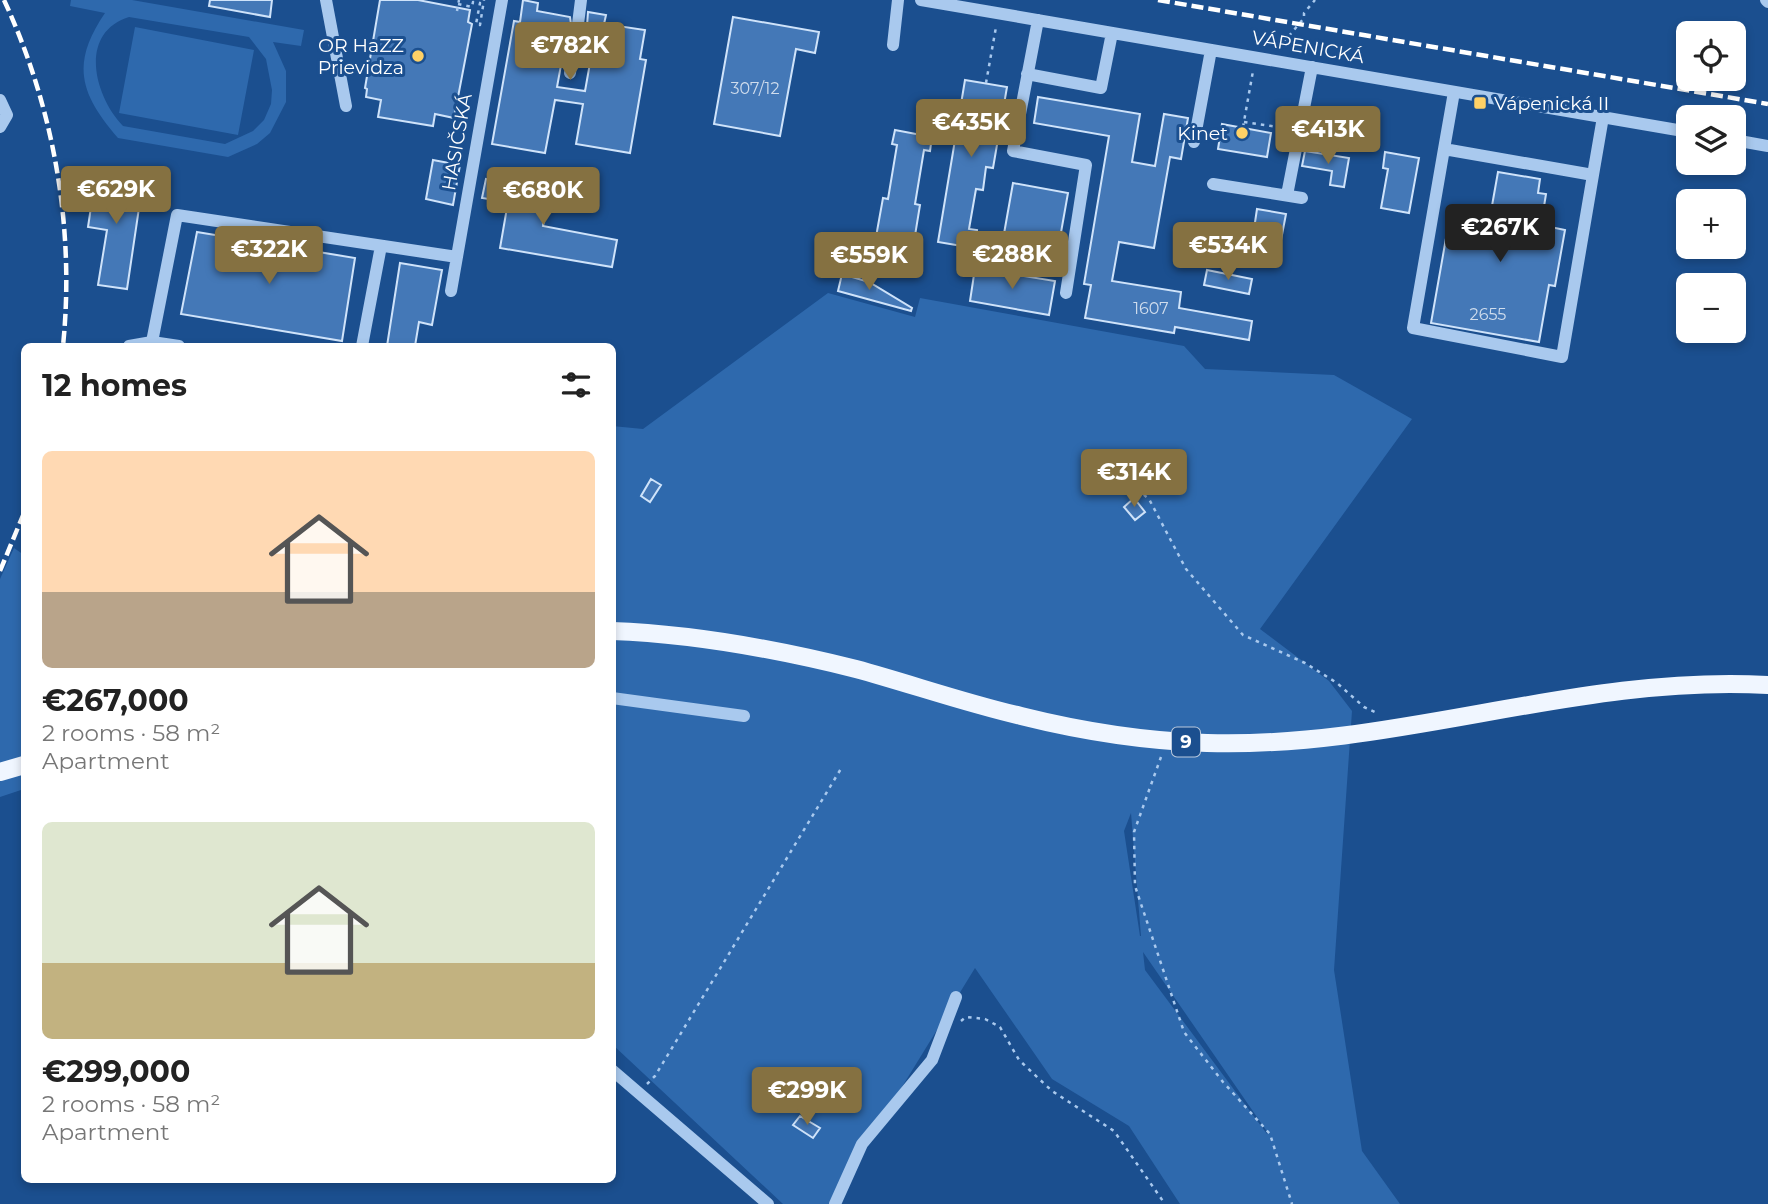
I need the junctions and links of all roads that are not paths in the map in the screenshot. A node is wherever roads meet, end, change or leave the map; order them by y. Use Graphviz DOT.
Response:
graph roads {
  1 [pos="326,0"];
  2 [pos="502,0"];
  3 [pos="581,0"];
  4 [pos="898,0"];
  5 [pos="922,0"];
  6 [pos="1038,20"];
  7 [pos="578,24"];
  8 [pos="1112,33"];
  9 [pos="575,39"];
  10 [pos="893,45"];
  11 [pos="1211,50"];
  12 [pos="1312,67"];
  13 [pos="570,73"];
  14 [pos="1027,74"];
  15 [pos="1454,92"];
  16 [pos="0,100"];
  17 [pos="346,106"];
  18 [pos="1603,117"];
  19 [pos="0,127"];
  20 [pos="1676,130"];
  21 [pos="1194,142"];
  22 [pos="1746,142"];
  23 [pos="1768,146"];
  24 [pos="1444,149"];
  25 [pos="1593,174"];
  26 [pos="1213,184"];
  27 [pos="1287,195"];
  28 [pos="1302,198"];
  29 [pos="381,246"];
  30 [pos="457,257"];
  31 [pos="451,291"];
  32 [pos="1066,293"];
  33 [pos="152,342"];
  34 [pos="146,343"];
  35 [pos="159,343"];
  36 [pos="363,343"];
  37 [pos="616,631"];
  38 [pos="1768,685"];
  39 [pos="616,699"];
  40 [pos="744,716"];
  41 [pos="21,766"];
  42 [pos="0,772"];
  43 [pos="956,997"];
  44 [pos="616,1074"];
  45 [pos="768,1204"];
  46 [pos="835,1204"];
  1 -- 17 [label="street"];
  2 -- 30 [label="street, HASIČSKÁ"];
  3 -- 7 [label="street"];
  4 -- 10 [label="street"];
  5 -- 6 [label="street, VÁPENICKÁ"];
  6 -- 8 [label="street, VÁPENICKÁ"];
  6 -- 14 [label="street"];
  8 -- 11 [label="street, VÁPENICKÁ"];
  8 -- 14 [label="street"];
  9 -- 13 [label="street"];
  11 -- 12 [label="street, VÁPENICKÁ"];
  11 -- 21 [label="street"];
  12 -- 15 [label="street, VÁPENICKÁ"];
  12 -- 27 [label="street"];
  14 -- 32 [label="street"];
  15 -- 18 [label="street, VÁPENICKÁ"];
  15 -- 24 [label="street"];
  16 -- 19 [label="street"];
  18 -- 20 [label="street, VÁPENICKÁ"];
  18 -- 25 [label="street"];
  22 -- 23 [label="street"];
  24 -- 25 [label="street"];
  24 -- 25 [label="street"];
  26 -- 27 [label="street"];
  27 -- 28 [label="street"];
  29 -- 30 [label="street"];
  29 -- 33 [label="street"];
  29 -- 36 [label="street"];
  30 -- 31 [label="street, HASIČSKÁ"];
  33 -- 34 [label="street"];
  33 -- 35 [label="street"];
  37 -- 38 [label="main road, 9"];
  39 -- 40 [label="street"];
  41 -- 42 [label="main road"];
  43 -- 46 [label="street"];
  44 -- 45 [label="street"];
}
